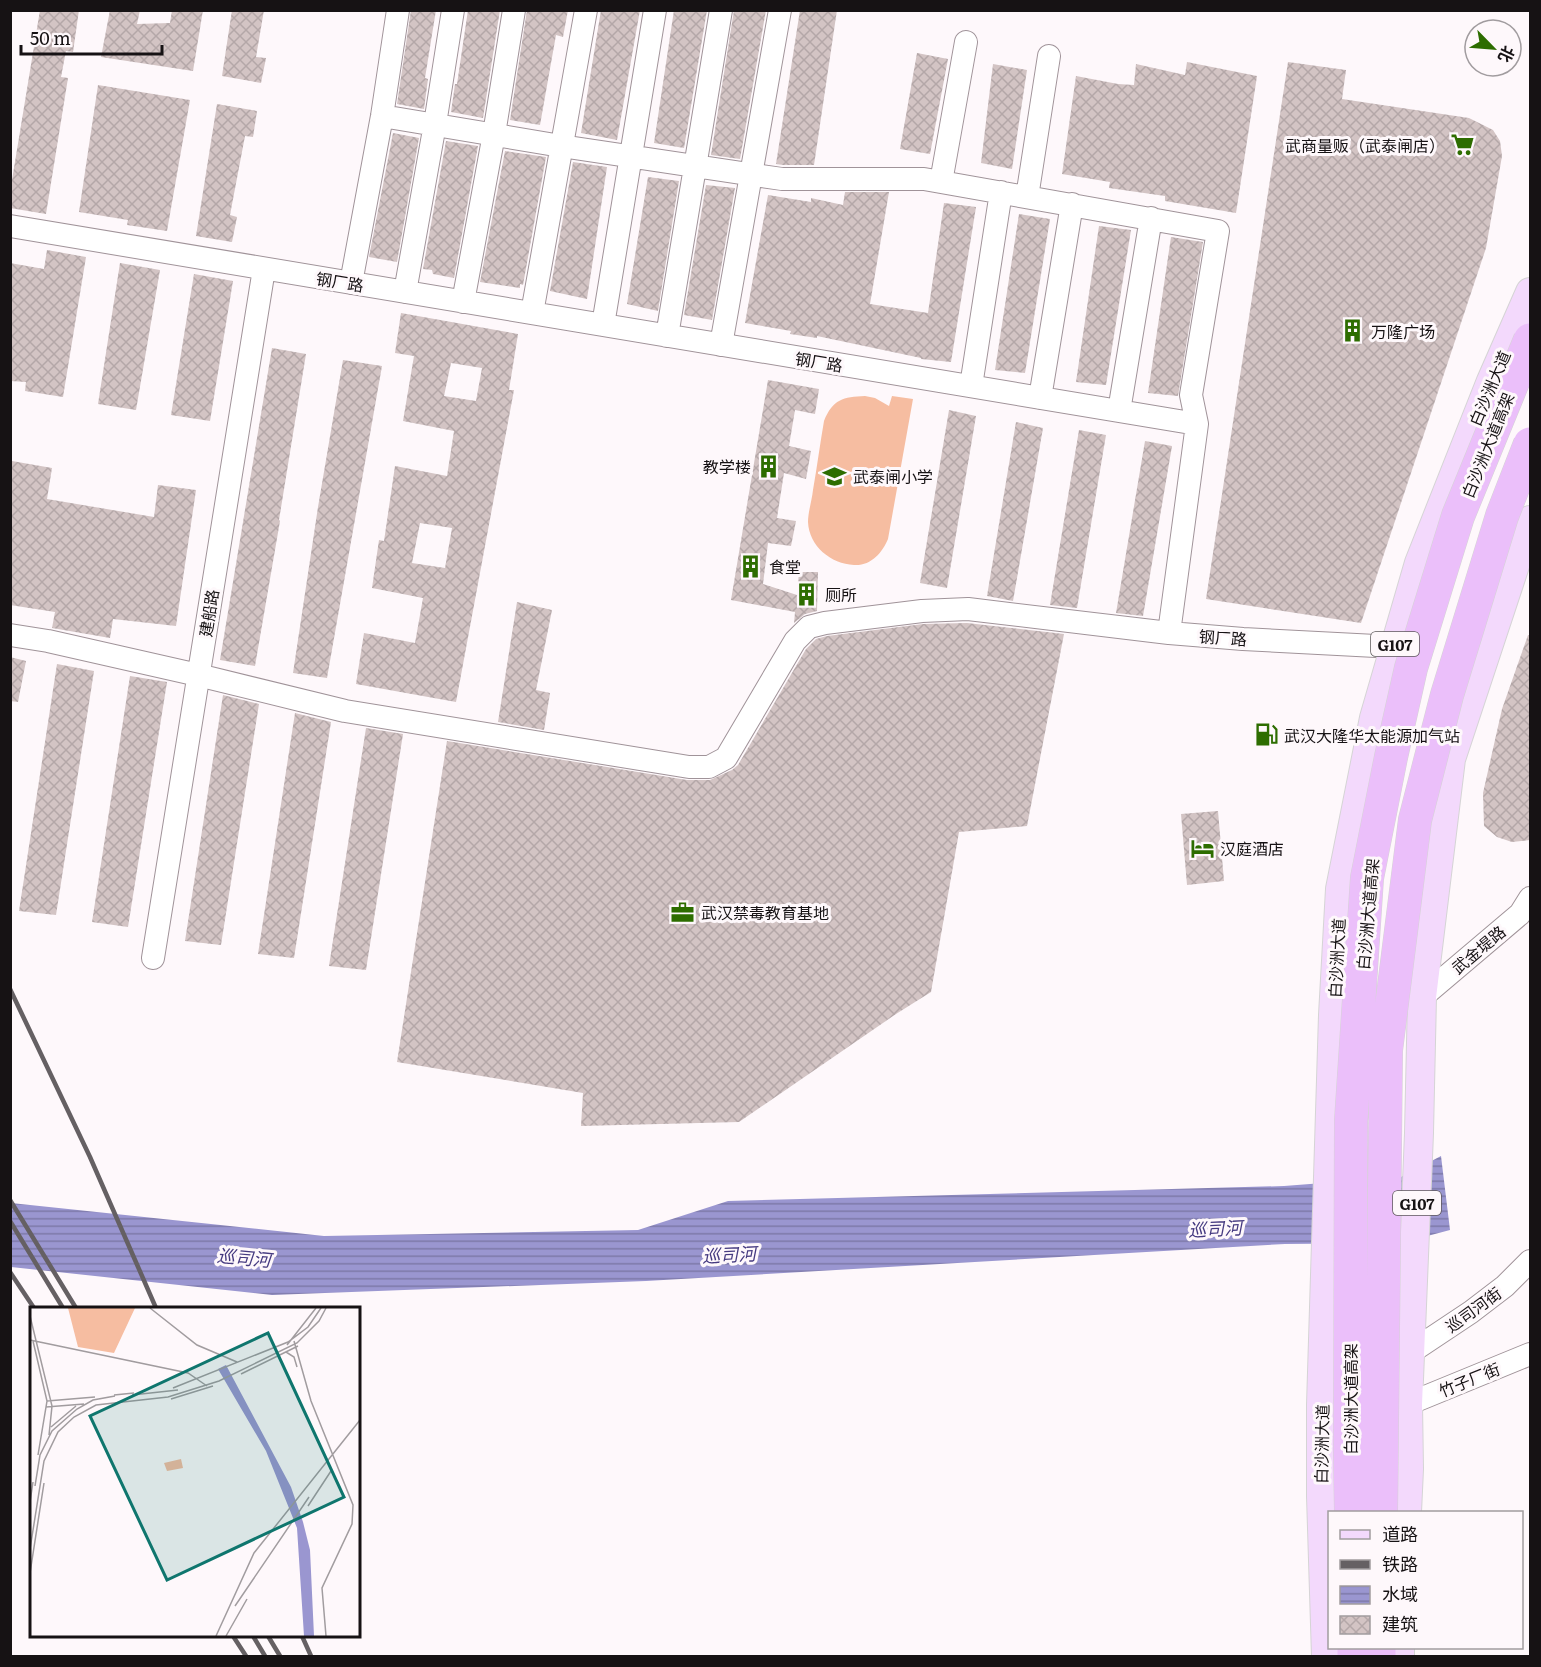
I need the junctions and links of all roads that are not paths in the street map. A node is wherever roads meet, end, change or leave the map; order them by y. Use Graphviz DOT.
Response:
graph roads {
  1 [pos="398,10"];
  2 [pos="453,10"];
  3 [pos="514,10"];
  4 [pos="586,10"];
  5 [pos="655,10"];
  6 [pos="722,10"];
  7 [pos="780,10"];
  8 [pos="966,42"];
  9 [pos="1048,56"];
  10 [pos="382,116"];
  11 [pos="435,124"];
  12 [pos="494,134"];
  13 [pos="561,146"];
  14 [pos="630,156"];
  15 [pos="696,166"];
  16 [pos="751,175"];
  17 [pos="941,182"];
  18 [pos="1001,192"];
  19 [pos="1027,196"];
  20 [pos="1072,204"];
  21 [pos="1151,218"];
  22 [pos="10,226"];
  23 [pos="264,269"];
  24 [pos="351,283"];
  25 [pos="405,292"];
  26 [pos="1530,292"];
  27 [pos="463,302"];
  28 [pos="532,313"];
  29 [pos="603,325"];
  30 [pos="667,336"];
  31 [pos="1530,340"];
  32 [pos="721,345"];
  33 [pos="971,386"];
  34 [pos="1040,398"];
  35 [pos="1119,411"];
  36 [pos="1197,424"];
  37 [pos="1530,444"];
  38 [pos="1530,520"];
  39 [pos="1168,633"];
  40 [pos="10,635"];
  41 [pos="1395,646"];
  42 [pos="198,675"];
  43 [pos="1530,898"];
  44 [pos="153,958"];
  45 [pos="1422,997"];
  46 [pos="1333,1015"];
  47 [pos="1530,1245"];
  48 [pos="1530,1261"];
  49 [pos="1411,1343"];
  50 [pos="1323,1351"];
  51 [pos="1530,1354"];
  52 [pos="1408,1404"];
  53 [pos="1351,1511"];
  54 [pos="1381,1511"];
  55 [pos="1407,1511"];
  56 [pos="1308,1656"];
  57 [pos="1326,1656"];
  1 -- 10 [label="street"];
  2 -- 11 [label="street"];
  3 -- 12 [label="street"];
  4 -- 13 [label="street"];
  5 -- 14 [label="street"];
  6 -- 15 [label="street"];
  7 -- 16 [label="street"];
  8 -- 17 [label="street"];
  9 -- 19 [label="street"];
  10 -- 11 [label="street"];
  10 -- 24 [label="street"];
  11 -- 12 [label="street"];
  11 -- 25 [label="street"];
  12 -- 13 [label="street"];
  12 -- 27 [label="street"];
  13 -- 14 [label="street"];
  13 -- 28 [label="street"];
  14 -- 15 [label="street"];
  14 -- 29 [label="street"];
  15 -- 16 [label="street"];
  15 -- 30 [label="street"];
  16 -- 17 [label="street"];
  16 -- 32 [label="street"];
  17 -- 18 [label="street"];
  18 -- 19 [label="street"];
  18 -- 33 [label="street"];
  19 -- 20 [label="street"];
  20 -- 21 [label="street"];
  20 -- 34 [label="street"];
  21 -- 35 [label="street"];
  21 -- 36 [label="street"];
  22 -- 23 [label="street, 钢厂路"];
  23 -- 24 [label="street, 钢厂路"];
  23 -- 42 [label="street, 建船路"];
  24 -- 25 [label="street, 钢厂路"];
  25 -- 27 [label="street, 钢厂路"];
  26 -- 41 [label="main road, 白沙洲大道 / G107"];
  27 -- 28 [label="street, 钢厂路"];
  28 -- 29 [label="street, 钢厂路"];
  29 -- 30 [label="street, 钢厂路"];
  30 -- 32 [label="street, 钢厂路"];
  31 -- 53 [label="highway, 白沙洲大道高架, bridge"];
  32 -- 33 [label="street, 钢厂路"];
  33 -- 34 [label="street, 钢厂路"];
  34 -- 35 [label="street, 钢厂路"];
  35 -- 36 [label="street, 钢厂路"];
  36 -- 39 [label="street"];
  37 -- 54 [label="highway, 白沙洲大道高架, bridge"];
  38 -- 45 [label="main road, G107"];
  39 -- 41 [label="street, 钢厂路"];
  39 -- 42 [label="street, 钢厂路"];
  40 -- 42 [label="street"];
  41 -- 46 [label="main road, 白沙洲大道 / G107"];
  42 -- 44 [label="street, 建船路"];
  43 -- 45 [label="street, 武金堤路"];
  45 -- 46 [label="street"];
  45 -- 49 [label="main road, G107"];
  46 -- 50 [label="main road, 白沙洲大道 / G107"];
  47 -- 49 [label="street, 巡司河街"];
  48 -- 49 [label="street, 巡司河街"];
  49 -- 52 [label="main road, G107"];
  50 -- 56 [label="main road"];
  50 -- 57 [label="main road, 白沙洲大道 / G107"];
  51 -- 52 [label="street, 竹子厂街"];
  52 -- 55 [label="main road, G107"];
}
